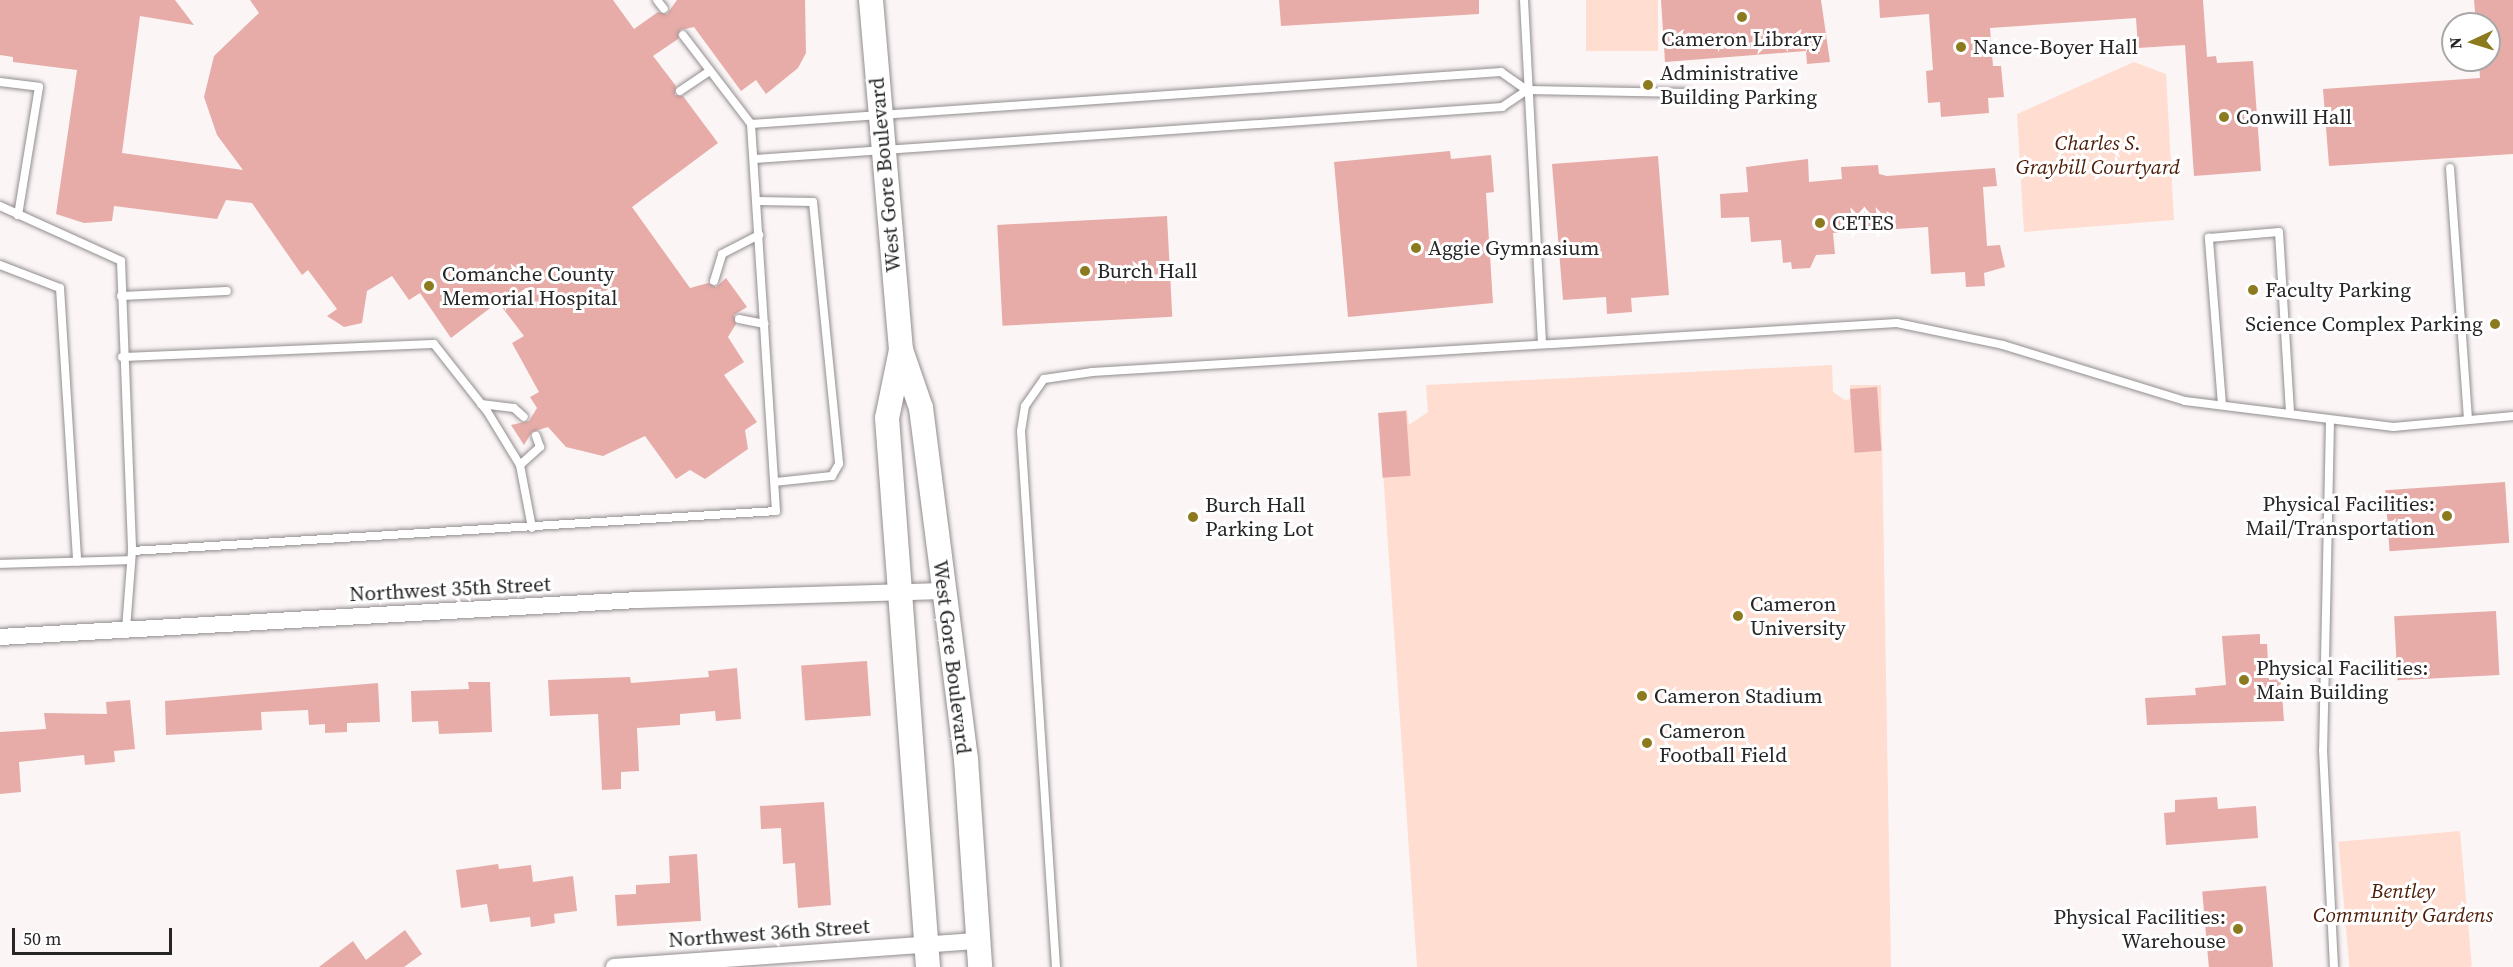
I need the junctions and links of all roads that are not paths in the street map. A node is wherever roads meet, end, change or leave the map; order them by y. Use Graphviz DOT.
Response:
graph roads {
  1 [pos="657,0"];
  2 [pos="871,0"];
  3 [pos="1524,0"];
  4 [pos="664,9"];
  5 [pos="683,35"];
  6 [pos="710,71"];
  7 [pos="0,82"];
  8 [pos="1527,90"];
  9 [pos="680,91"];
  10 [pos="1687,93"];
  11 [pos="879,112"];
  12 [pos="751,124"];
  13 [pos="882,150"];
  14 [pos="755,159"];
  15 [pos="2450,168"];
  16 [pos="757,201"];
  17 [pos="0,206"];
  18 [pos="18,215"];
  19 [pos="759,235"];
  20 [pos="0,265"];
  21 [pos="714,281"];
  22 [pos="226,291"];
  23 [pos="121,297"];
  24 [pos="739,319"];
  25 [pos="765,324"];
  26 [pos="1542,344"];
  27 [pos="901,350"];
  28 [pos="122,357"];
  29 [pos="481,404"];
  30 [pos="2222,405"];
  31 [pos="2290,414"];
  32 [pos="2513,416"];
  33 [pos="524,417"];
  34 [pos="2468,419"];
  35 [pos="2330,421"];
  36 [pos="536,436"];
  37 [pos="520,465"];
  38 [pos="775,482"];
  39 [pos="532,528"];
  40 [pos="131,556"];
  41 [pos="77,561"];
  42 [pos="0,564"];
  43 [pos="944,591"];
  44 [pos="903,592"];
  45 [pos="126,629"];
  46 [pos="0,637"];
  47 [pos="978,941"];
  48 [pos="928,956"];
  49 [pos="614,967"];
  50 [pos="980,967"];
  51 [pos="1056,967"];
  52 [pos="2334,967"];
  1 -- 4 [label="lane"];
  2 -- 11 [label="main road, West Gore Boulevard"];
  3 -- 8 [label="lane"];
  5 -- 6 [label="lane"];
  6 -- 9 [label="lane"];
  6 -- 12 [label="lane"];
  7 -- 18 [label="lane"];
  8 -- 10 [label="lane"];
  8 -- 11 [label="lane"];
  8 -- 13 [label="lane"];
  8 -- 26 [label="lane"];
  11 -- 12 [label="lane"];
  11 -- 13 [label="main road, West Gore Boulevard"];
  12 -- 14 [label="lane"];
  13 -- 14 [label="lane"];
  13 -- 27 [label="main road, West Gore Boulevard"];
  14 -- 16 [label="lane"];
  15 -- 34 [label="lane"];
  16 -- 19 [label="lane"];
  16 -- 38 [label="lane"];
  17 -- 18 [label="lane"];
  18 -- 23 [label="lane"];
  19 -- 21 [label="lane"];
  19 -- 25 [label="lane"];
  20 -- 41 [label="lane"];
  22 -- 23 [label="lane"];
  23 -- 28 [label="lane"];
  24 -- 25 [label="lane"];
  25 -- 38 [label="lane"];
  26 -- 30 [label="lane"];
  26 -- 51 [label="lane"];
  27 -- 43 [label="main road, West Gore Boulevard"];
  27 -- 44 [label="main road, West Gore Boulevard"];
  28 -- 29 [label="lane"];
  28 -- 40 [label="lane"];
  29 -- 33 [label="lane"];
  29 -- 37 [label="lane"];
  30 -- 31 [label="lane"];
  30 -- 31 [label="lane"];
  31 -- 35 [label="lane"];
  32 -- 34 [label="lane"];
  34 -- 35 [label="lane"];
  35 -- 52 [label="lane"];
  36 -- 37 [label="lane"];
  37 -- 39 [label="lane"];
  38 -- 39 [label="lane"];
  39 -- 40 [label="lane"];
  40 -- 41 [label="lane"];
  40 -- 45 [label="lane"];
  41 -- 42 [label="lane"];
  43 -- 44 [label="street, Northwest 35th Street"];
  43 -- 47 [label="main road, West Gore Boulevard"];
  44 -- 45 [label="street, Northwest 35th Street"];
  44 -- 48 [label="main road, West Gore Boulevard"];
  45 -- 46 [label="street, Northwest 35th Street"];
  47 -- 48 [label="street, Northwest 36th Street"];
  47 -- 50 [label="main road, West Gore Boulevard"];
  48 -- 49 [label="street, Northwest 36th Street"];
}
